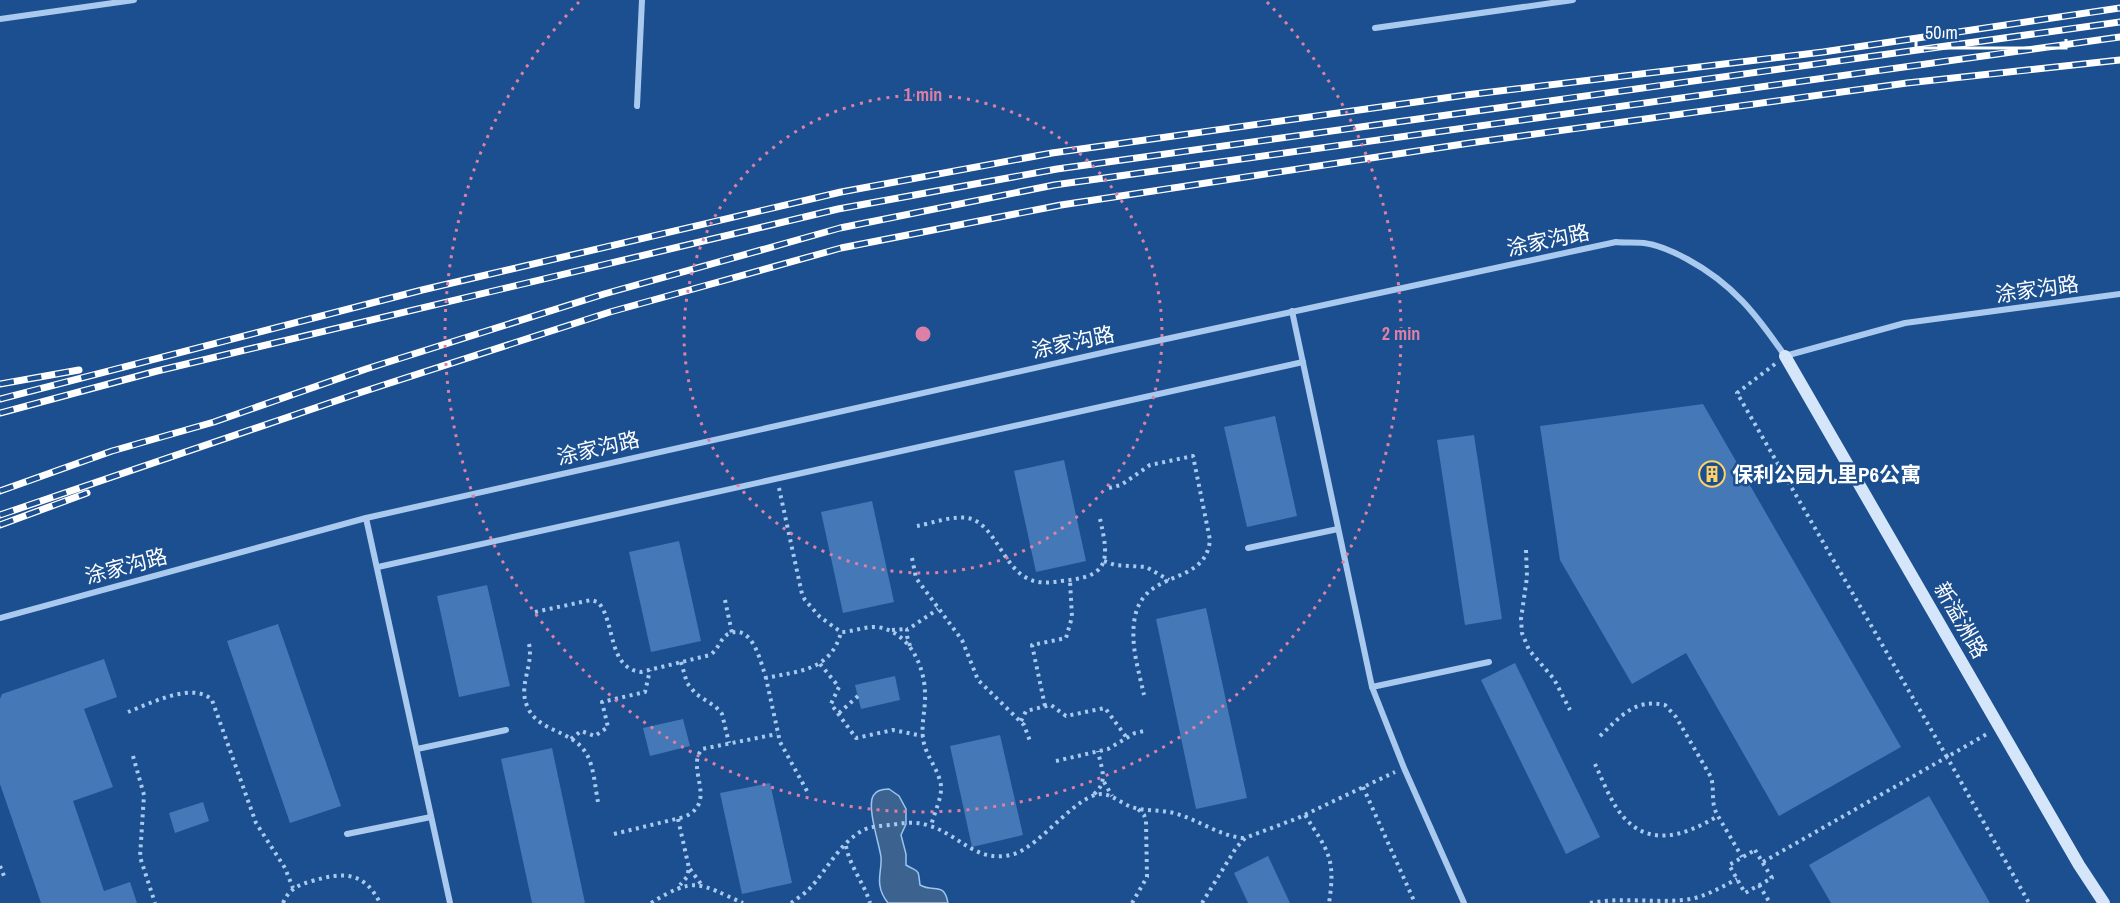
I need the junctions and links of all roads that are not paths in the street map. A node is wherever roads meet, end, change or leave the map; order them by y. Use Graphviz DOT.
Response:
graph roads {
  1 [pos="134,0"];
  2 [pos="642,0"];
  3 [pos="1573,0"];
  4 [pos="1540,2"];
  5 [pos="0,19"];
  6 [pos="1375,28"];
  7 [pos="637,106"];
  8 [pos="2120,294"];
  9 [pos="1292,312"];
  10 [pos="1785,356"];
  11 [pos="1303,362"];
  12 [pos="366,518"];
  13 [pos="1338,529"];
  14 [pos="1248,548"];
  15 [pos="378,567"];
  16 [pos="0,618"];
  17 [pos="1489,662"];
  18 [pos="1372,687"];
  19 [pos="506,730"];
  20 [pos="417,749"];
  21 [pos="431,817"];
  22 [pos="347,834"];
  23 [pos="450,903"];
  24 [pos="1464,903"];
  25 [pos="2104,903"];
  1 -- 5 [label="street"];
  2 -- 7 [label="street"];
  3 -- 4 [label="street"];
  4 -- 6 [label="street"];
  8 -- 10 [label="street, 涂家沟路"];
  9 -- 10 [label="street, 涂家沟路"];
  9 -- 11 [label="street"];
  9 -- 12 [label="street, 涂家沟路"];
  10 -- 25 [label="street, 新溢洲路"];
  11 -- 13 [label="street"];
  11 -- 15 [label="street"];
  12 -- 15 [label="street"];
  12 -- 16 [label="street, 涂家沟路"];
  13 -- 14 [label="street"];
  13 -- 18 [label="street"];
  15 -- 20 [label="street"];
  17 -- 18 [label="street"];
  18 -- 24 [label="street"];
  19 -- 20 [label="street"];
  20 -- 21 [label="street"];
  21 -- 22 [label="street"];
  21 -- 23 [label="street"];
}
